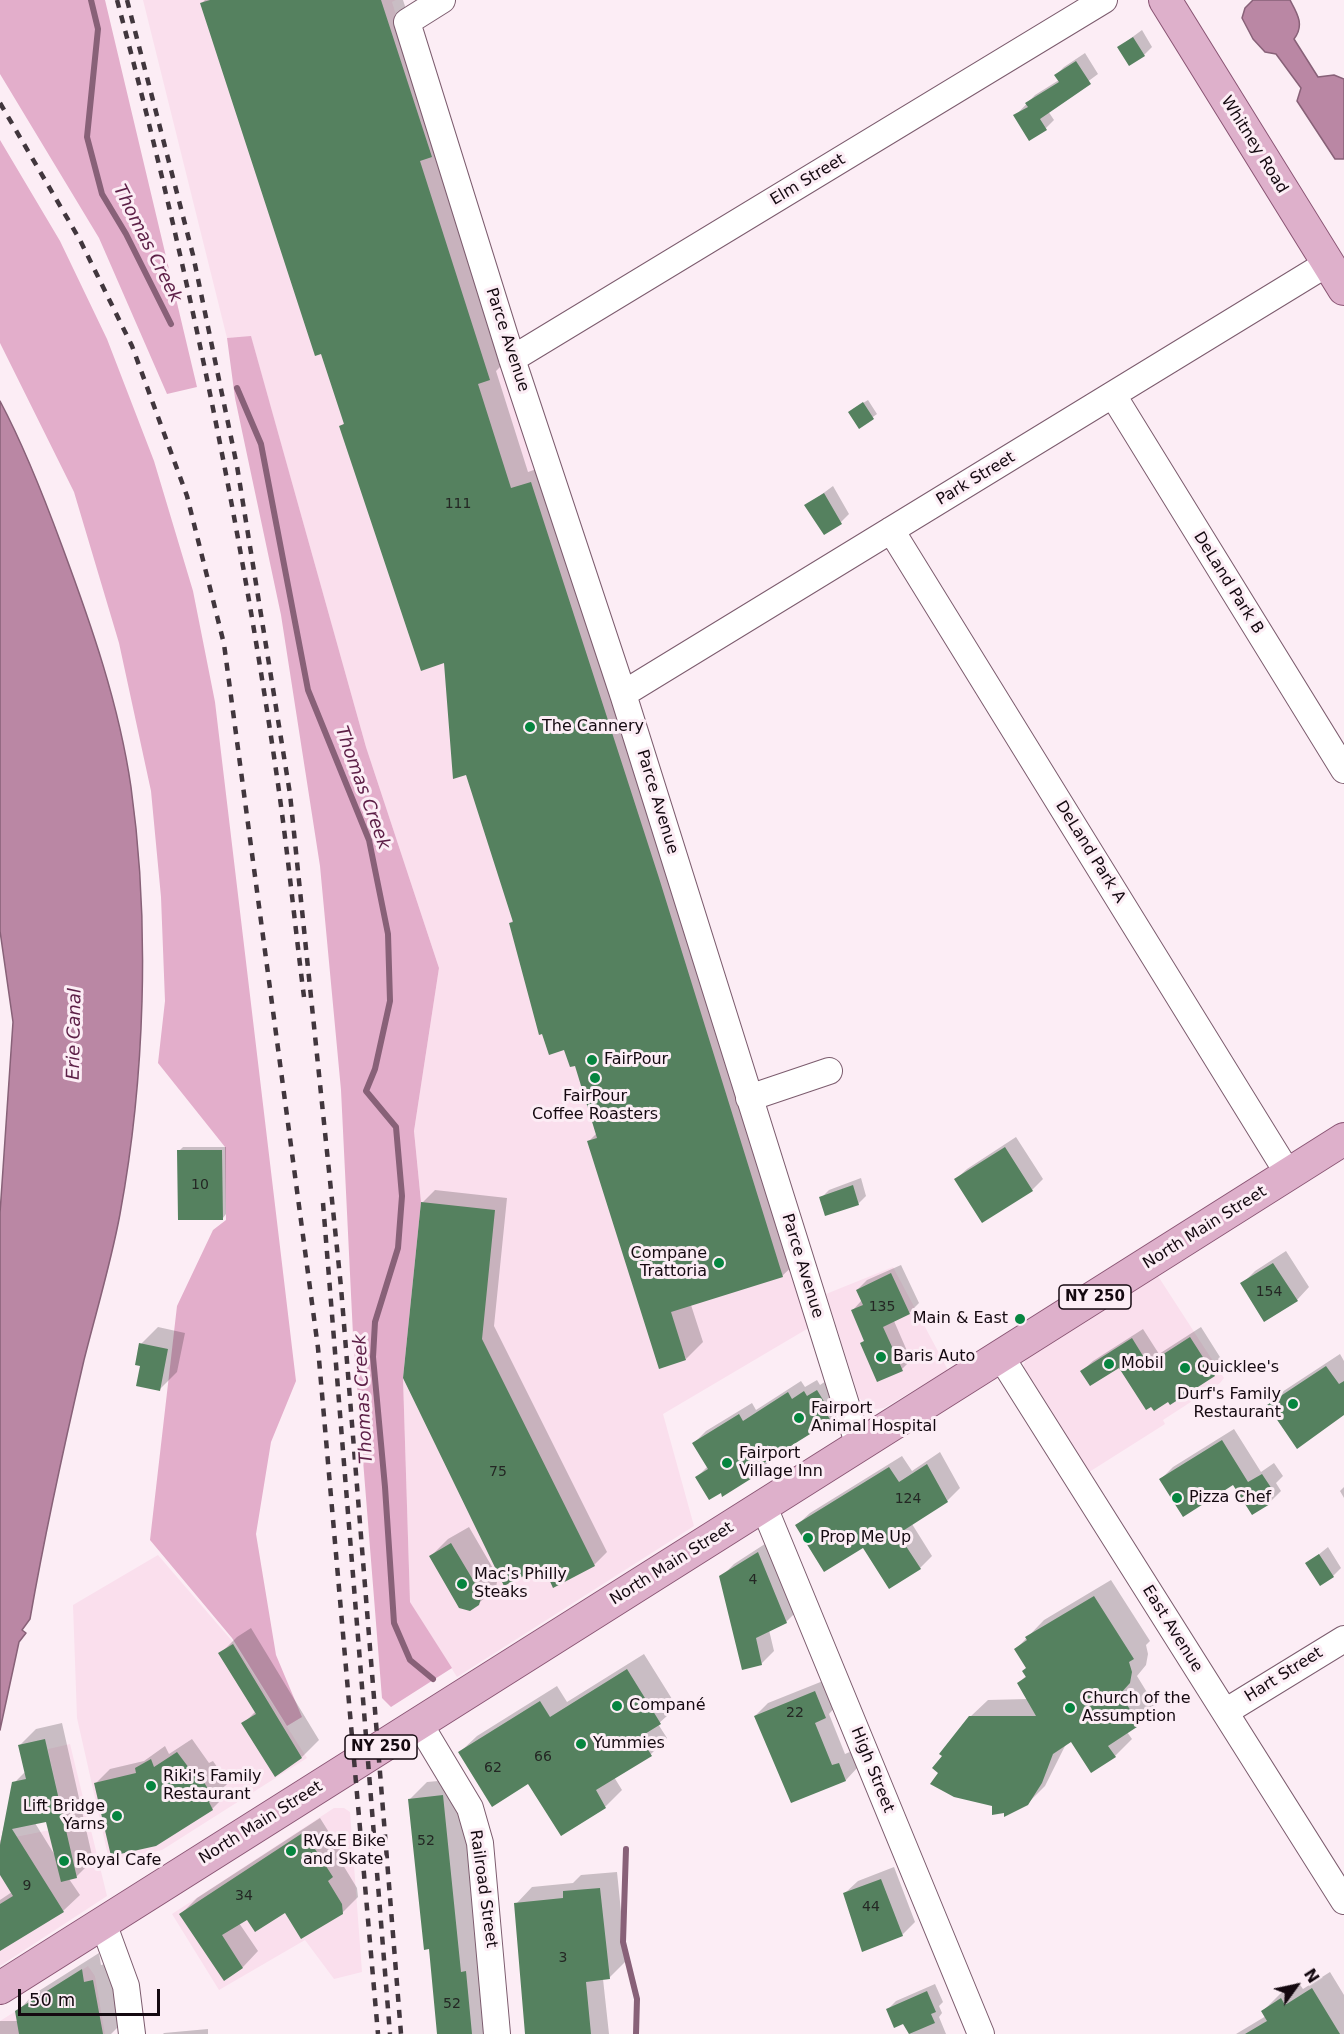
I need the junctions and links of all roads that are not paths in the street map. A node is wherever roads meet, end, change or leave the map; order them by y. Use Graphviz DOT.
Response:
graph roads {
  1 [pos="442,0"];
  2 [pos="1104,0"];
  3 [pos="1165,0"];
  4 [pos="1328,263"];
  5 [pos="1344,289"];
  6 [pos="512,359"];
  7 [pos="1113,395"];
  8 [pos="891,530"];
  9 [pos="623,694"];
  10 [pos="1344,770"];
  11 [pos="829,1071"];
  12 [pos="749,1098"];
  13 [pos="1344,1139"];
  14 [pos="1289,1174"];
  15 [pos="1001,1357"];
  16 [pos="859,1446"];
  17 [pos="764,1507"];
  18 [pos="1344,1638"];
  19 [pos="1225,1712"];
  20 [pos="419,1723"];
  21 [pos="1344,1901"];
  22 [pos="104,1923"];
  23 [pos="0,1988"];
  24 [pos="132,2034"];
  25 [pos="498,2034"];
  26 [pos="981,2034"];
  1 -- 6 [label="street, Parce Avenue"];
  2 -- 6 [label="street, Elm Street"];
  3 -- 4 [label="main road, Whitney Road"];
  4 -- 5 [label="main road, Whitney Road"];
  4 -- 7 [label="street, Park Street"];
  6 -- 9 [label="street, Parce Avenue"];
  7 -- 8 [label="street, Park Street"];
  7 -- 10 [label="street, DeLand Park B"];
  8 -- 9 [label="street, Park Street"];
  8 -- 14 [label="street, DeLand Park A"];
  9 -- 12 [label="street, Parce Avenue"];
  11 -- 12 [label="street"];
  12 -- 16 [label="street, Parce Avenue"];
  13 -- 14 [label="main road, North Main Street / NY 250"];
  14 -- 15 [label="main road, North Main Street / NY 250"];
  15 -- 16 [label="main road, North Main Street / NY 250"];
  15 -- 19 [label="street, East Avenue"];
  16 -- 17 [label="main road, North Main Street / NY 250"];
  17 -- 20 [label="main road, North Main Street / NY 250"];
  17 -- 26 [label="street, High Street"];
  18 -- 19 [label="street, Hart Street"];
  19 -- 21 [label="street, East Avenue"];
  20 -- 22 [label="main road, North Main Street / NY 250"];
  20 -- 25 [label="street, Railroad Street"];
  22 -- 23 [label="main road, North Main Street / NY 250"];
  22 -- 24 [label="street"];
}
